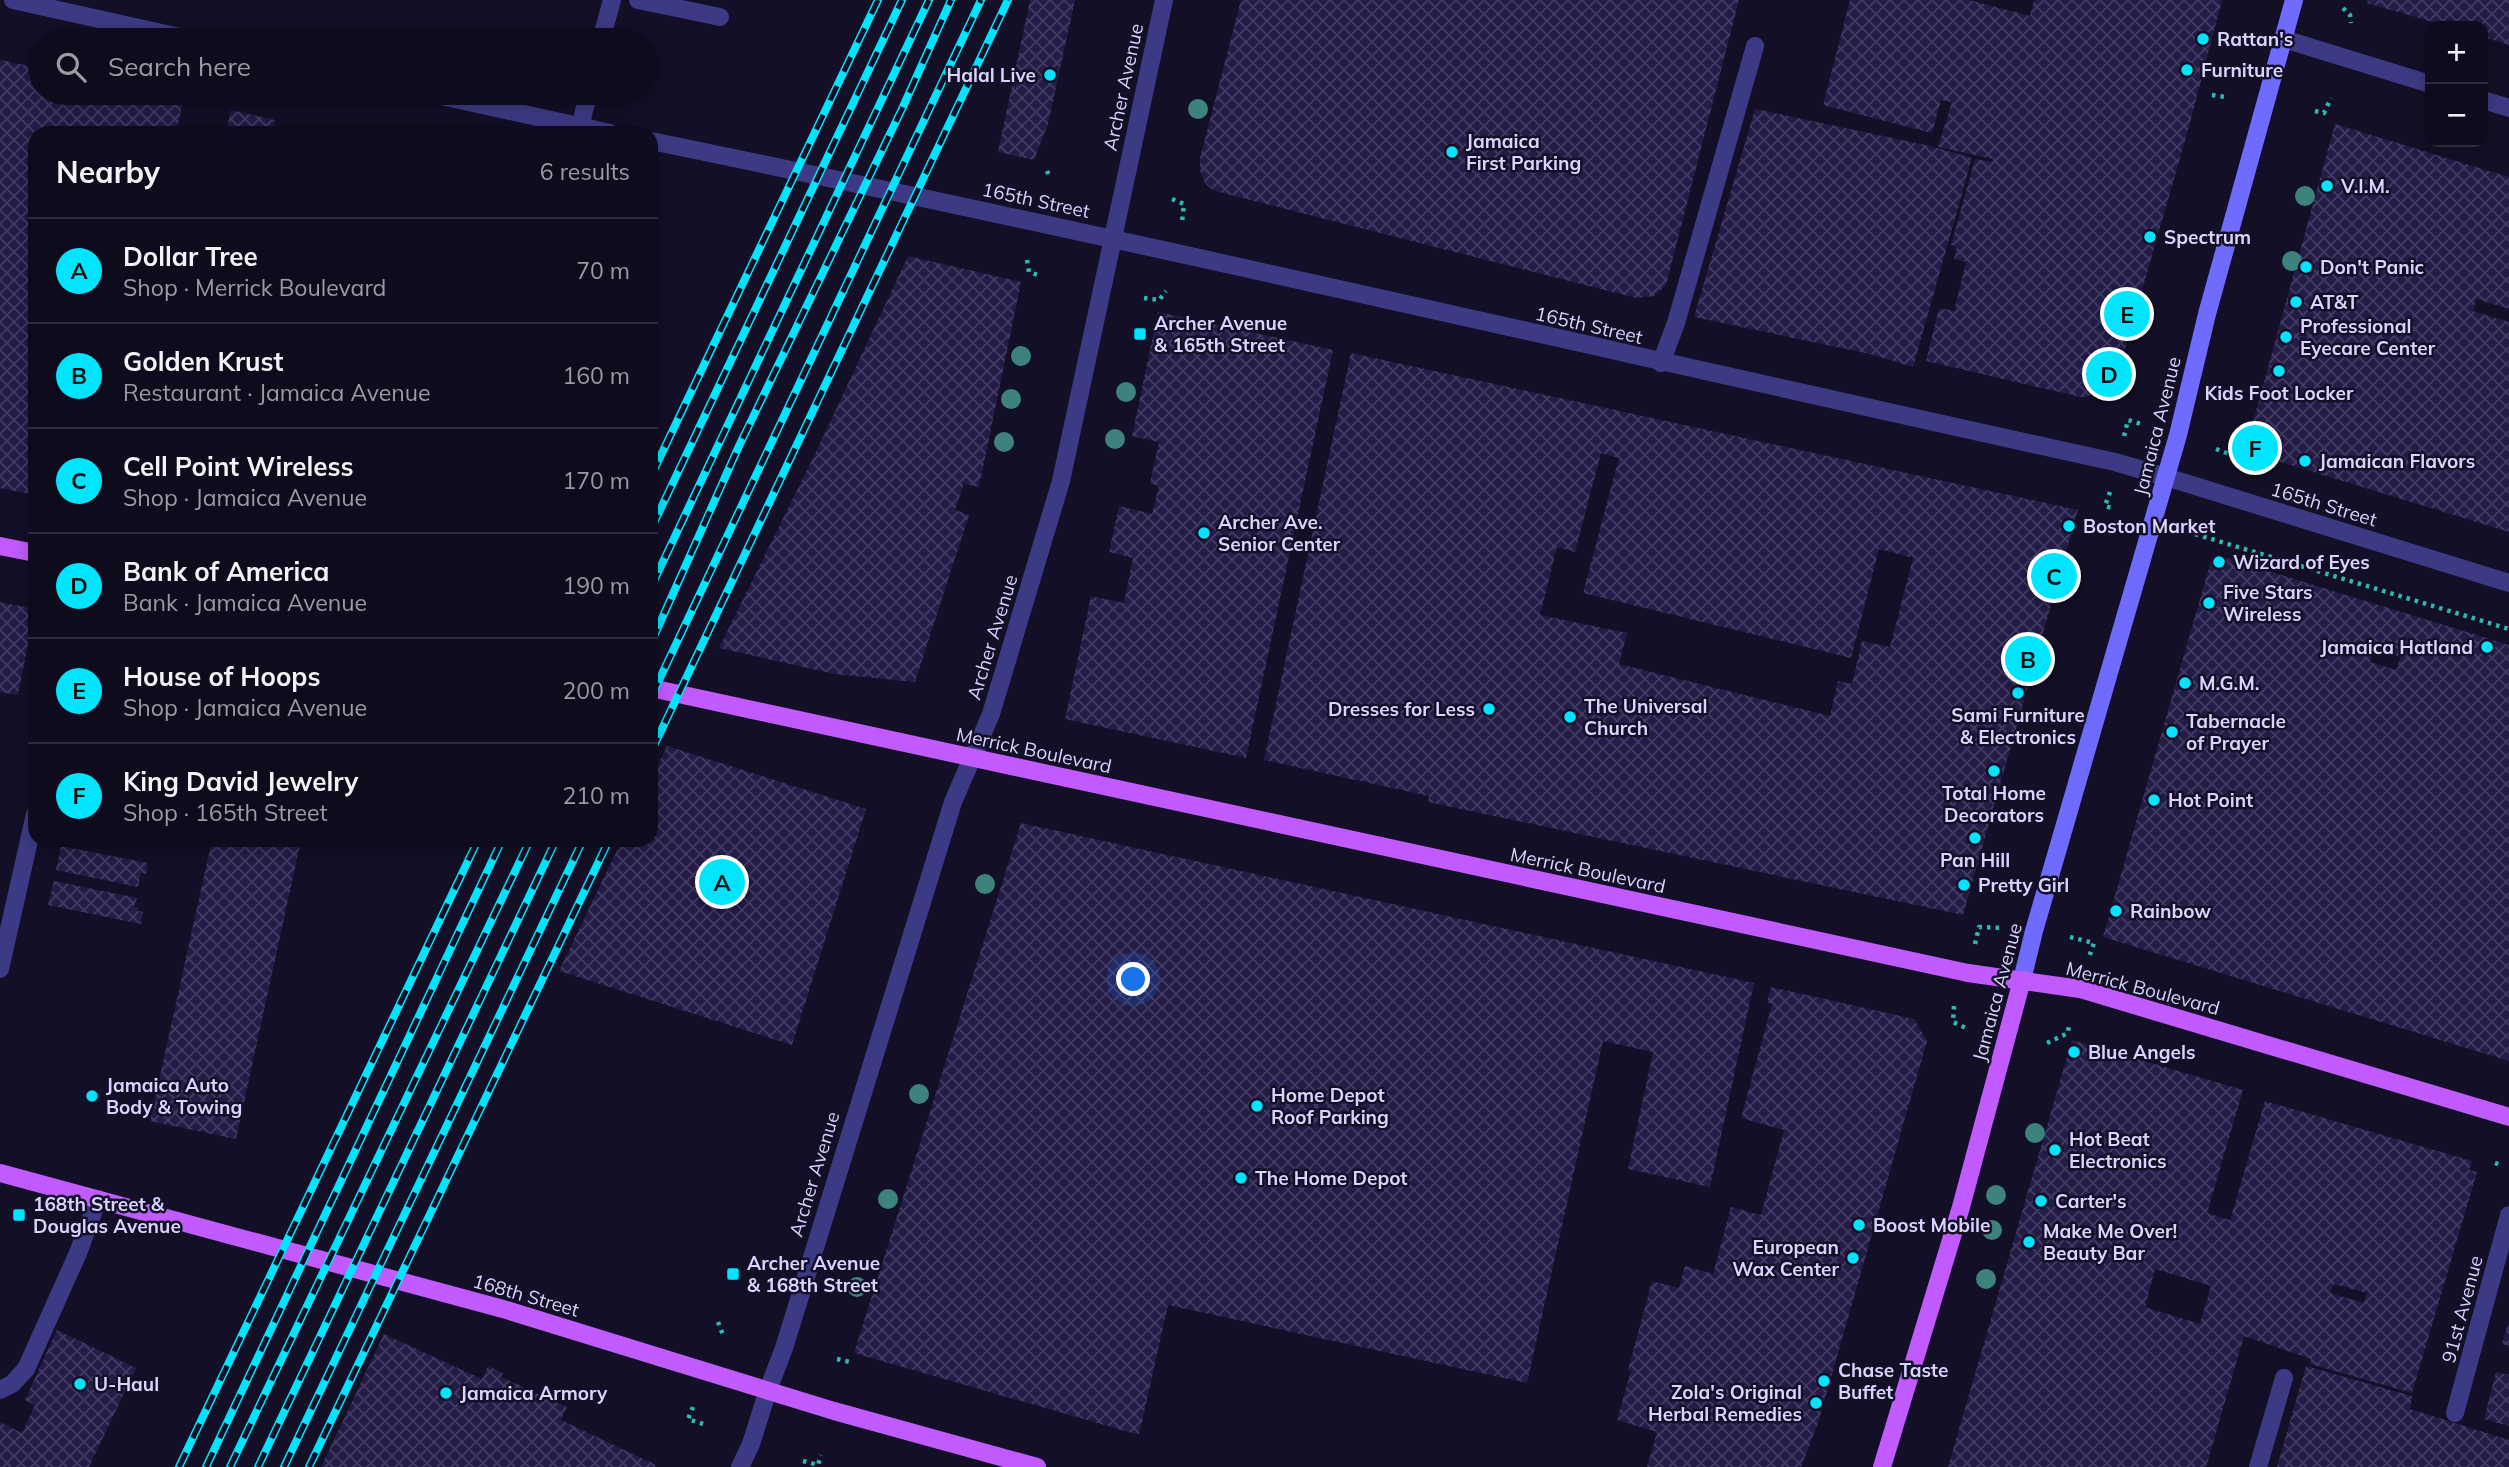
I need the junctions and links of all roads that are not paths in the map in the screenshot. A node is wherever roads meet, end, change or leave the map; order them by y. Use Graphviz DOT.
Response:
graph roads {
  1 [pos="13,0"];
  2 [pos="612,0"];
  3 [pos="638,0"];
  4 [pos="1164,0"];
  5 [pos="2294,0"];
  6 [pos="720,17"];
  7 [pos="139,28"];
  8 [pos="604,28"];
  9 [pos="2284,39"];
  10 [pos="1755,46"];
  11 [pos="2425,82"];
  12 [pos="2488,102"];
  13 [pos="477,105"];
  14 [pos="585,105"];
  15 [pos="2509,108"];
  16 [pos="564,126"];
  17 [pos="581,126"];
  18 [pos="658,142"];
  19 [pos="1112,237"];
  20 [pos="1661,363"];
  21 [pos="2166,477"];
  22 [pos="0,546"];
  23 [pos="28,552"];
  24 [pos="2509,583"];
  25 [pos="658,690"];
  26 [pos="973,758"];
  27 [pos="28,845"];
  28 [pos="0,969"];
  29 [pos="2022,980"];
  30 [pos="2509,1117"];
  31 [pos="0,1173"];
  32 [pos="99,1199"];
  33 [pos="2509,1215"];
  34 [pos="2284,1378"];
  35 [pos="0,1390"];
  36 [pos="768,1390"];
  37 [pos="2455,1413"];
  38 [pos="740,1467"];
  39 [pos="1037,1467"];
  40 [pos="1882,1467"];
  41 [pos="2258,1467"];
  1 -- 7 [label="street"];
  2 -- 8 [label="street"];
  3 -- 6 [label="street"];
  4 -- 19 [label="street, Archer Avenue"];
  5 -- 9 [label="main road, Jamaica Avenue"];
  9 -- 11 [label="street"];
  9 -- 21 [label="main road, Jamaica Avenue"];
  10 -- 20 [label="street"];
  12 -- 15 [label="street"];
  13 -- 16 [label="street"];
  14 -- 17 [label="street"];
  18 -- 19 [label="street, 165th Street"];
  19 -- 20 [label="street, 165th Street"];
  19 -- 26 [label="street, Archer Avenue"];
  20 -- 21 [label="street, 165th Street"];
  21 -- 24 [label="street, 165th Street"];
  21 -- 29 [label="main road, Jamaica Avenue"];
  22 -- 23 [label="main road"];
  25 -- 26 [label="main road, Merrick Boulevard"];
  26 -- 29 [label="main road, Merrick Boulevard"];
  26 -- 36 [label="street, Archer Avenue"];
  27 -- 28 [label="street"];
  29 -- 30 [label="main road, Merrick Boulevard"];
  29 -- 40 [label="main road, Jamaica Avenue"];
  31 -- 32 [label="main road, 168th Street"];
  32 -- 35 [label="street"];
  32 -- 36 [label="main road, 168th Street"];
  33 -- 37 [label="street, 91st Avenue"];
  34 -- 41 [label="street"];
  36 -- 38 [label="street, Archer Avenue"];
  36 -- 39 [label="main road, 168th Street"];
}
